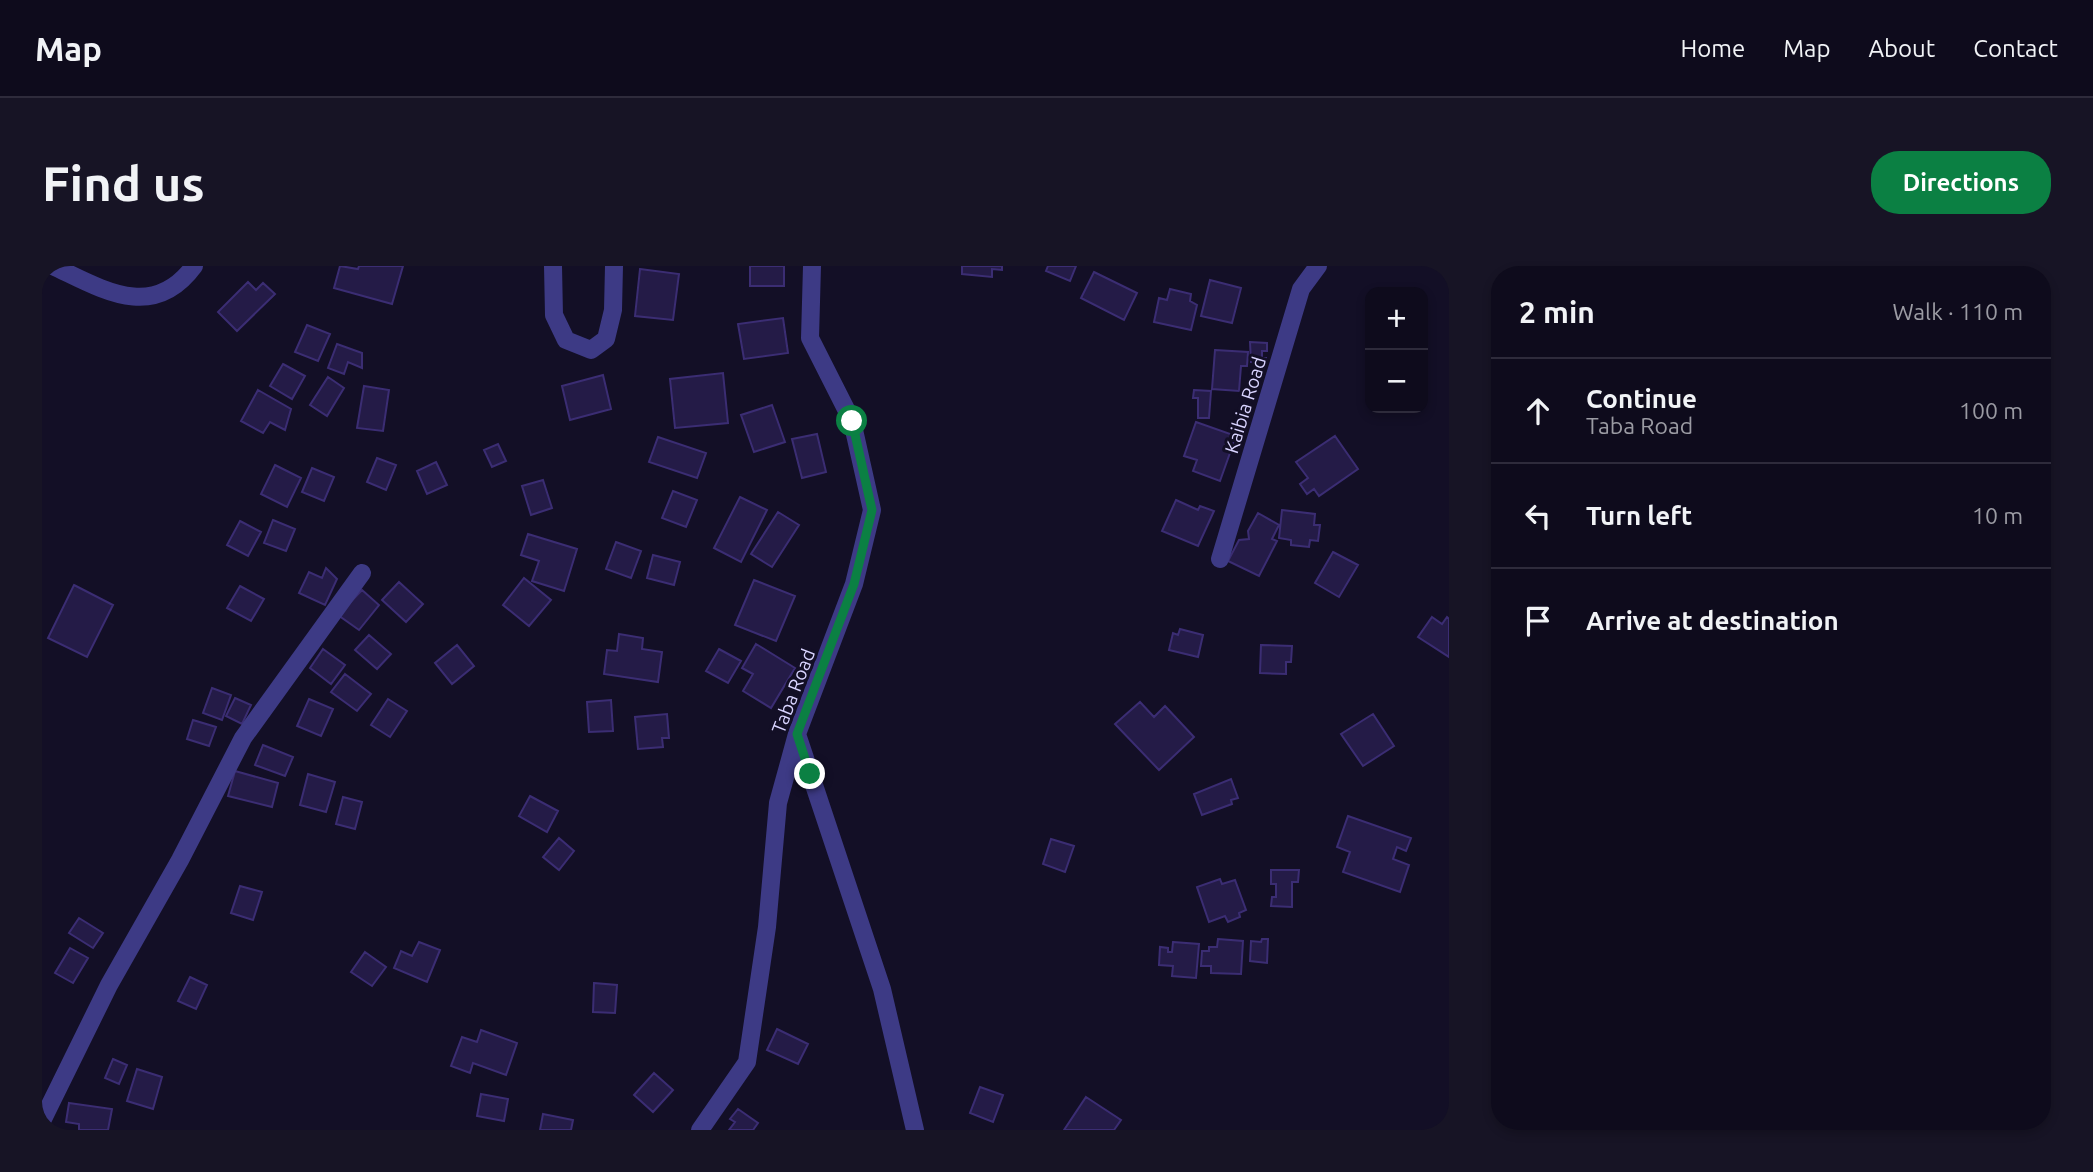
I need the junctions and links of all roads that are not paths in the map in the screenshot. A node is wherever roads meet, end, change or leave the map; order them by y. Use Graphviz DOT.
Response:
graph roads {
  1 [pos="52,266"];
  2 [pos="194,266"];
  3 [pos="553,266"];
  4 [pos="614,266"];
  5 [pos="812,266"];
  6 [pos="1318,266"];
  7 [pos="1220,559"];
  8 [pos="362,573"];
  9 [pos="797,734"];
  10 [pos="42,1121"];
  11 [pos="700,1130"];
  12 [pos="915,1130"];
  1 -- 2 [label="street"];
  3 -- 4 [label="street"];
  5 -- 9 [label="street, Taba Road"];
  6 -- 7 [label="street, Kaibia Road"];
  8 -- 10 [label="street"];
  9 -- 11 [label="street, Taba Road"];
  9 -- 12 [label="street"];
}
